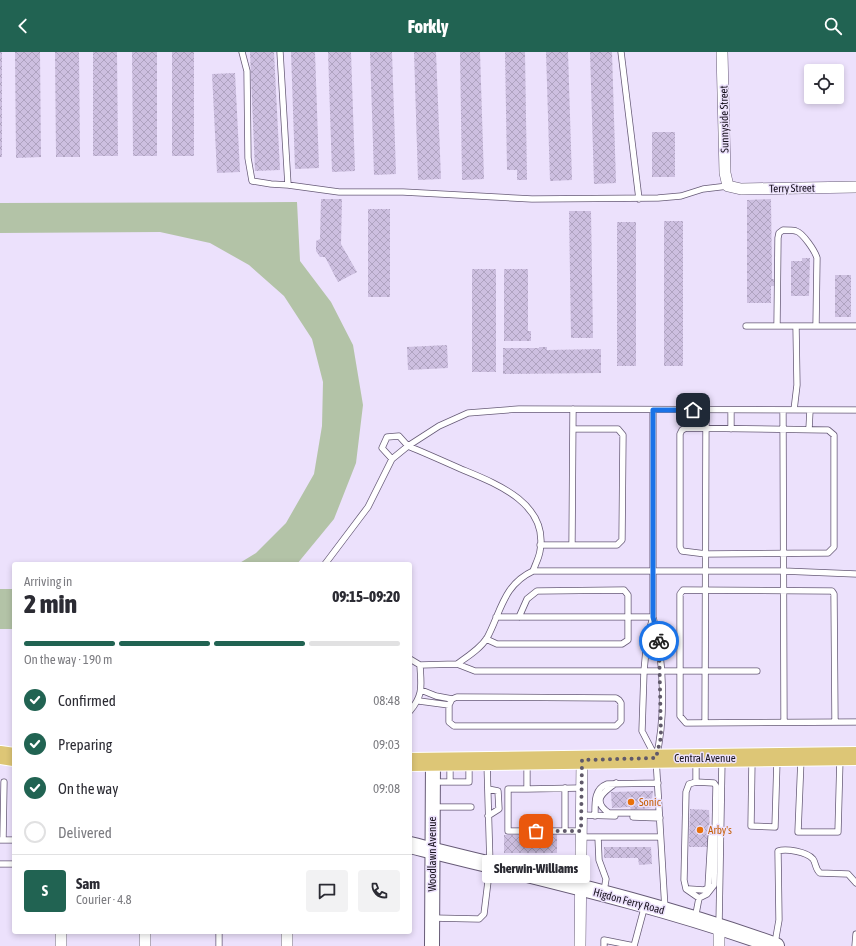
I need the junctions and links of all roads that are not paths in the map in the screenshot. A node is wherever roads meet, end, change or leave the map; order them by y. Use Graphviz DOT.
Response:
graph roads {
  1 [pos="242,52"];
  2 [pos="280,52"];
  3 [pos="621,52"];
  4 [pos="722,52"];
  5 [pos="288,185"];
  6 [pos="728,186"];
  7 [pos="856,187"];
  8 [pos="638,199"];
  9 [pos="746,326"];
  10 [pos="777,326"];
  11 [pos="796,326"];
  12 [pos="816,326"];
  13 [pos="856,326"];
  14 [pos="573,409"];
  15 [pos="653,410"];
  16 [pos="706,410"];
  17 [pos="731,410"];
  18 [pos="783,410"];
  19 [pos="794,410"];
  20 [pos="810,410"];
  21 [pos="856,410"];
  22 [pos="706,428"];
  23 [pos="572,429"];
  24 [pos="731,429"];
  25 [pos="783,429"];
  26 [pos="809,429"];
  27 [pos="408,446"];
  28 [pos="392,459"];
  29 [pos="572,544"];
  30 [pos="540,545"];
  31 [pos="783,553"];
  32 [pos="706,554"];
  33 [pos="326,562"];
  34 [pos="706,571"];
  35 [pos="783,571"];
  36 [pos="533,572"];
  37 [pos="653,572"];
  38 [pos="856,574"];
  39 [pos="706,590"];
  40 [pos="784,590"];
  41 [pos="519,617"];
  42 [pos="628,617"];
  43 [pos="653,617"];
  44 [pos="496,618"];
  45 [pos="486,639"];
  46 [pos="412,661"];
  47 [pos="457,664"];
  48 [pos="420,665"];
  49 [pos="644,671"];
  50 [pos="661,671"];
  51 [pos="680,671"];
  52 [pos="706,671"];
  53 [pos="757,671"];
  54 [pos="421,690"];
  55 [pos="452,699"];
  56 [pos="419,701"];
  57 [pos="449,705"];
  58 [pos="412,709"];
  59 [pos="784,722"];
  60 [pos="834,722"];
  61 [pos="856,722"];
  62 [pos="705,723"];
  63 [pos="0,755"];
  64 [pos="848,756"];
  65 [pos="12,757"];
  66 [pos="752,757"];
  67 [pos="777,757"];
  68 [pos="801,757"];
  69 [pos="656,758"];
  70 [pos="696,758"];
  71 [pos="722,758"];
  72 [pos="487,760"];
  73 [pos="527,760"];
  74 [pos="582,760"];
  75 [pos="441,761"];
  76 [pos="470,761"];
  77 [pos="412,762"];
  78 [pos="4,782"];
  79 [pos="433,782"];
  80 [pos="450,782"];
  81 [pos="696,782"];
  82 [pos="616,783"];
  83 [pos="658,783"];
  84 [pos="709,783"];
  85 [pos="565,788"];
  86 [pos="581,788"];
  87 [pos="488,789"];
  88 [pos="527,789"];
  89 [pos="433,807"];
  90 [pos="471,807"];
  91 [pos="581,815"];
  92 [pos="659,815"];
  93 [pos="488,816"];
  94 [pos="595,816"];
  95 [pos="565,831"];
  96 [pos="581,834"];
  97 [pos="598,837"];
  98 [pos="660,837"];
  99 [pos="2,840"];
  100 [pos="412,846"];
  101 [pos="432,851"];
  102 [pos="0,864"];
  103 [pos="12,864"];
  104 [pos="490,865"];
  105 [pos="856,883"];
  106 [pos="580,887"];
  107 [pos="686,889"];
  108 [pos="604,894"];
  109 [pos="699,898"];
  110 [pos="645,905"];
  111 [pos="665,910"];
  112 [pos="432,918"];
  113 [pos="695,919"];
  114 [pos="719,925"];
  115 [pos="61,934"];
  116 [pos="145,934"];
  117 [pos="219,934"];
  118 [pos="287,934"];
  119 [pos="856,934"];
  120 [pos="61,946"];
  121 [pos="144,946"];
  122 [pos="219,946"];
  123 [pos="287,946"];
  124 [pos="432,946"];
  125 [pos="580,946"];
  126 [pos="604,946"];
  127 [pos="634,946"];
  128 [pos="719,946"];
  129 [pos="775,946"];
  130 [pos="855,946"];
  1 -- 5 [label="lane"];
  2 -- 5 [label="lane"];
  3 -- 8 [label="lane"];
  4 -- 6 [label="street, Sunnyside Street"];
  5 -- 8 [label="lane"];
  6 -- 7 [label="street, Terry Street"];
  6 -- 8 [label="lane"];
  9 -- 10 [label="lane"];
  10 -- 11 [label="lane"];
  10 -- 12 [label="lane"];
  11 -- 12 [label="lane"];
  11 -- 19 [label="lane"];
  12 -- 13 [label="lane"];
  14 -- 15 [label="lane"];
  14 -- 23 [label="lane"];
  14 -- 27 [label="lane"];
  15 -- 16 [label="lane"];
  15 -- 37 [label="lane"];
  16 -- 17 [label="lane"];
  16 -- 22 [label="lane"];
  17 -- 18 [label="lane"];
  17 -- 24 [label="lane"];
  18 -- 19 [label="lane"];
  18 -- 25 [label="lane"];
  19 -- 20 [label="lane"];
  20 -- 21 [label="lane"];
  20 -- 26 [label="lane"];
  22 -- 24 [label="lane"];
  22 -- 32 [label="lane"];
  22 -- 32 [label="lane"];
  23 -- 29 [label="lane"];
  23 -- 29 [label="lane"];
  24 -- 25 [label="lane"];
  25 -- 26 [label="lane"];
  25 -- 31 [label="lane"];
  26 -- 31 [label="lane"];
  27 -- 28 [label="lane"];
  27 -- 28 [label="lane"];
  27 -- 30 [label="lane"];
  28 -- 33 [label="lane"];
  29 -- 30 [label="lane"];
  30 -- 36 [label="lane"];
  31 -- 32 [label="lane"];
  31 -- 35 [label="lane"];
  32 -- 34 [label="lane"];
  34 -- 35 [label="lane"];
  34 -- 37 [label="lane"];
  34 -- 39 [label="lane"];
  35 -- 38 [label="lane"];
  35 -- 40 [label="lane"];
  36 -- 37 [label="lane"];
  36 -- 44 [label="lane"];
  37 -- 43 [label="lane"];
  39 -- 40 [label="lane"];
  39 -- 51 [label="lane"];
  39 -- 52 [label="lane"];
  40 -- 59 [label="lane"];
  40 -- 60 [label="lane"];
  41 -- 42 [label="lane"];
  41 -- 42 [label="lane"];
  41 -- 44 [label="lane"];
  42 -- 43 [label="lane"];
  42 -- 45 [label="lane"];
  43 -- 49 [label="lane"];
  43 -- 50 [label="lane"];
  44 -- 45 [label="lane"];
  45 -- 47 [label="lane"];
  46 -- 48 [label="lane"];
  47 -- 48 [label="lane"];
  47 -- 49 [label="lane"];
  48 -- 54 [label="lane"];
  49 -- 50 [label="lane"];
  49 -- 69 [label="lane"];
  50 -- 51 [label="lane"];
  50 -- 69 [label="lane"];
  51 -- 52 [label="lane"];
  51 -- 62 [label="lane"];
  52 -- 53 [label="lane"];
  52 -- 62 [label="lane"];
  54 -- 55 [label="lane"];
  54 -- 56 [label="lane"];
  55 -- 57 [label="lane"];
  55 -- 57 [label="lane"];
  56 -- 57 [label="lane"];
  56 -- 58 [label="lane"];
  59 -- 60 [label="lane"];
  59 -- 62 [label="lane"];
  60 -- 61 [label="lane"];
  63 -- 65 [label="main road"];
  64 -- 68 [label="main road, Central Avenue"];
  64 -- 68 [label="lane"];
  66 -- 67 [label="main road, Central Avenue"];
  66 -- 67 [label="lane"];
  66 -- 71 [label="main road, Central Avenue"];
  67 -- 68 [label="main road, Central Avenue"];
  69 -- 70 [label="main road, Central Avenue"];
  69 -- 74 [label="main road, Central Avenue"];
  69 -- 83 [label="lane"];
  70 -- 71 [label="main road, Central Avenue"];
  70 -- 81 [label="lane"];
  71 -- 114 [label="lane"];
  72 -- 73 [label="main road, Central Avenue"];
  72 -- 76 [label="main road, Central Avenue"];
  72 -- 87 [label="lane"];
  73 -- 74 [label="main road, Central Avenue"];
  73 -- 88 [label="lane"];
  74 -- 86 [label="street"];
  75 -- 76 [label="main road, Central Avenue"];
  75 -- 77 [label="main road, Central Avenue"];
  75 -- 79 [label="street, Woodlawn Avenue"];
  75 -- 80 [label="lane"];
  76 -- 80 [label="lane"];
  78 -- 99 [label="lane"];
  79 -- 80 [label="lane"];
  79 -- 89 [label="street, Woodlawn Avenue"];
  81 -- 84 [label="lane"];
  81 -- 107 [label="lane"];
  82 -- 83 [label="lane"];
  82 -- 92 [label="lane"];
  82 -- 94 [label="lane"];
  83 -- 92 [label="lane"];
  84 -- 107 [label="lane"];
  84 -- 109 [label="lane"];
  85 -- 86 [label="lane"];
  85 -- 88 [label="lane"];
  85 -- 95 [label="lane"];
  86 -- 91 [label="street"];
  87 -- 93 [label="lane"];
  87 -- 93 [label="lane"];
  88 -- 95 [label="lane"];
  89 -- 90 [label="lane"];
  89 -- 101 [label="street, Woodlawn Avenue"];
  91 -- 94 [label="lane"];
  91 -- 96 [label="street"];
  92 -- 94 [label="lane"];
  92 -- 98 [label="lane"];
  93 -- 104 [label="lane"];
  95 -- 96 [label="lane"];
  96 -- 97 [label="lane"];
  96 -- 106 [label="street"];
  97 -- 98 [label="lane"];
  97 -- 108 [label="lane"];
  98 -- 111 [label="lane"];
  100 -- 101 [label="main road, Higdon Ferry Road"];
  101 -- 104 [label="main road, Higdon Ferry Road"];
  101 -- 112 [label="street, Woodlawn Avenue"];
  102 -- 103 [label="lane"];
  104 -- 106 [label="main road, Higdon Ferry Road"];
  104 -- 112 [label="lane"];
  105 -- 129 [label="lane"];
  106 -- 108 [label="main road, Higdon Ferry Road"];
  106 -- 125 [label="street"];
  107 -- 109 [label="lane"];
  108 -- 110 [label="main road, Higdon Ferry Road"];
  109 -- 113 [label="lane"];
  110 -- 111 [label="main road, Higdon Ferry Road"];
  110 -- 127 [label="lane"];
  111 -- 113 [label="main road, Higdon Ferry Road"];
  112 -- 124 [label="street, Woodlawn Avenue"];
  113 -- 114 [label="main road, Higdon Ferry Road"];
  114 -- 128 [label="street"];
  114 -- 129 [label="main road, Higdon Ferry Road"];
  115 -- 120 [label="street"];
  116 -- 121 [label="street"];
  117 -- 122 [label="lane"];
  118 -- 123 [label="street"];
  119 -- 130 [label="lane"];
  126 -- 127 [label="lane"];
}
